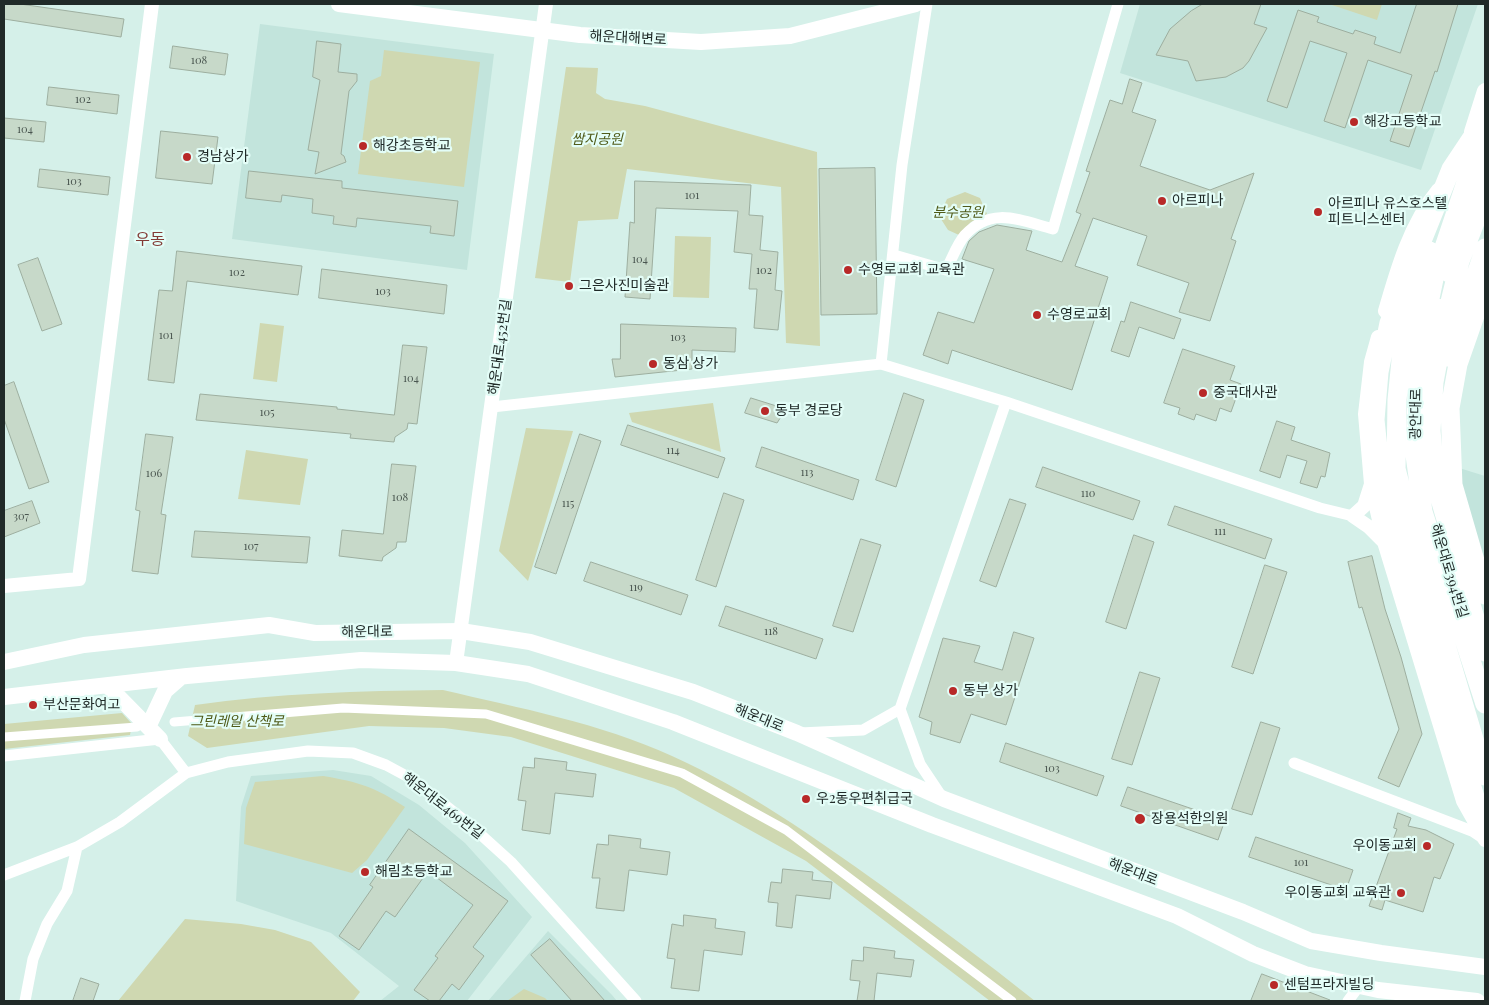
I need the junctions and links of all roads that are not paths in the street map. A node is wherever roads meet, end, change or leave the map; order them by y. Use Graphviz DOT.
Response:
graph roads {
  1 [pos="152,4"];
  2 [pos="339,4"];
  3 [pos="546,4"];
  4 [pos="916,4"];
  5 [pos="927,4"];
  6 [pos="1118,4"];
  7 [pos="543,31"];
  8 [pos="1485,91"];
  9 [pos="1485,118"];
  10 [pos="1485,124"];
  11 [pos="1461,162"];
  12 [pos="1485,162"];
  13 [pos="1485,197"];
  14 [pos="1485,208"];
  15 [pos="1454,247"];
  16 [pos="1485,248"];
  17 [pos="894,255"];
  18 [pos="1484,290"];
  19 [pos="881,364"];
  20 [pos="1006,402"];
  21 [pos="492,407"];
  22 [pos="1371,484"];
  23 [pos="1353,516"];
  24 [pos="1384,542"];
  25 [pos="4,586"];
  26 [pos="1485,595"];
  27 [pos="1485,624"];
  28 [pos="461,632"];
  29 [pos="1485,652"];
  30 [pos="4,662"];
  31 [pos="456,663"];
  32 [pos="182,677"];
  33 [pos="108,686"];
  34 [pos="1485,686"];
  35 [pos="4,697"];
  36 [pos="1485,704"];
  37 [pos="900,709"];
  38 [pos="174,722"];
  39 [pos="143,726"];
  40 [pos="797,733"];
  41 [pos="4,738"];
  42 [pos="160,739"];
  43 [pos="4,756"];
  44 [pos="1294,763"];
  45 [pos="186,773"];
  46 [pos="1485,776"];
  47 [pos="944,799"];
  48 [pos="1485,822"];
  49 [pos="1485,840"];
  50 [pos="77,847"];
  51 [pos="4,874"];
  52 [pos="1485,966"];
  53 [pos="1359,986"];
  54 [pos="25,1001"];
  55 [pos="636,1001"];
  56 [pos="1012,1001"];
  57 [pos="1348,1001"];
  58 [pos="1477,1001"];
  1 -- 25 [label="street"];
  2 -- 7 [label="main road, 해운대해변로"];
  3 -- 7 [label="street, 해운대로452번길"];
  4 -- 7 [label="main road, 해운대해변로"];
  5 -- 17 [label="street"];
  6 -- 17 [label="street"];
  7 -- 21 [label="street, 해운대로452번길"];
  8 -- 11 [label="main road"];
  9 -- 48 [label="highway"];
  10 -- 36 [label="highway, 광안대로"];
  11 -- 22 [label="street"];
  11 -- 46 [label="highway"];
  12 -- 15 [label="main road, 해운대로394번길"];
  13 -- 29 [label="highway, 광안대로"];
  14 -- 15 [label="main road, 해운대로394번길"];
  15 -- 34 [label="main road, 해운대로394번길"];
  16 -- 27 [label="highway"];
  17 -- 19 [label="street"];
  18 -- 26 [label="highway"];
  19 -- 20 [label="street"];
  19 -- 21 [label="street"];
  20 -- 23 [label="street"];
  20 -- 37 [label="street"];
  21 -- 28 [label="street, 해운대로452번길"];
  22 -- 23 [label="street"];
  22 -- 24 [label="street"];
  23 -- 24 [label="street"];
  24 -- 49 [label="street"];
  28 -- 30 [label="main road, 해운대로"];
  28 -- 31 [label="street, 해운대로452번길"];
  28 -- 40 [label="main road, 해운대로"];
  31 -- 32 [label="main road, 해운대로"];
  31 -- 53 [label="main road, 해운대로"];
  32 -- 33 [label="main road, 해운대로"];
  32 -- 39 [label="main road"];
  33 -- 35 [label="main road, 해운대로"];
  33 -- 39 [label="main road"];
  37 -- 40 [label="street"];
  37 -- 47 [label="street"];
  38 -- 56 [label="street"];
  39 -- 41 [label="street"];
  39 -- 42 [label="main road"];
  40 -- 47 [label="main road, 해운대로"];
  42 -- 43 [label="street"];
  42 -- 45 [label="street"];
  44 -- 49 [label="street"];
  45 -- 50 [label="street"];
  45 -- 55 [label="street, 해운대로469번길"];
  47 -- 52 [label="main road, 해운대로"];
  50 -- 51 [label="street"];
  50 -- 54 [label="street"];
  53 -- 57 [label="street"];
  53 -- 58 [label="main road, 해운대로"];
}
